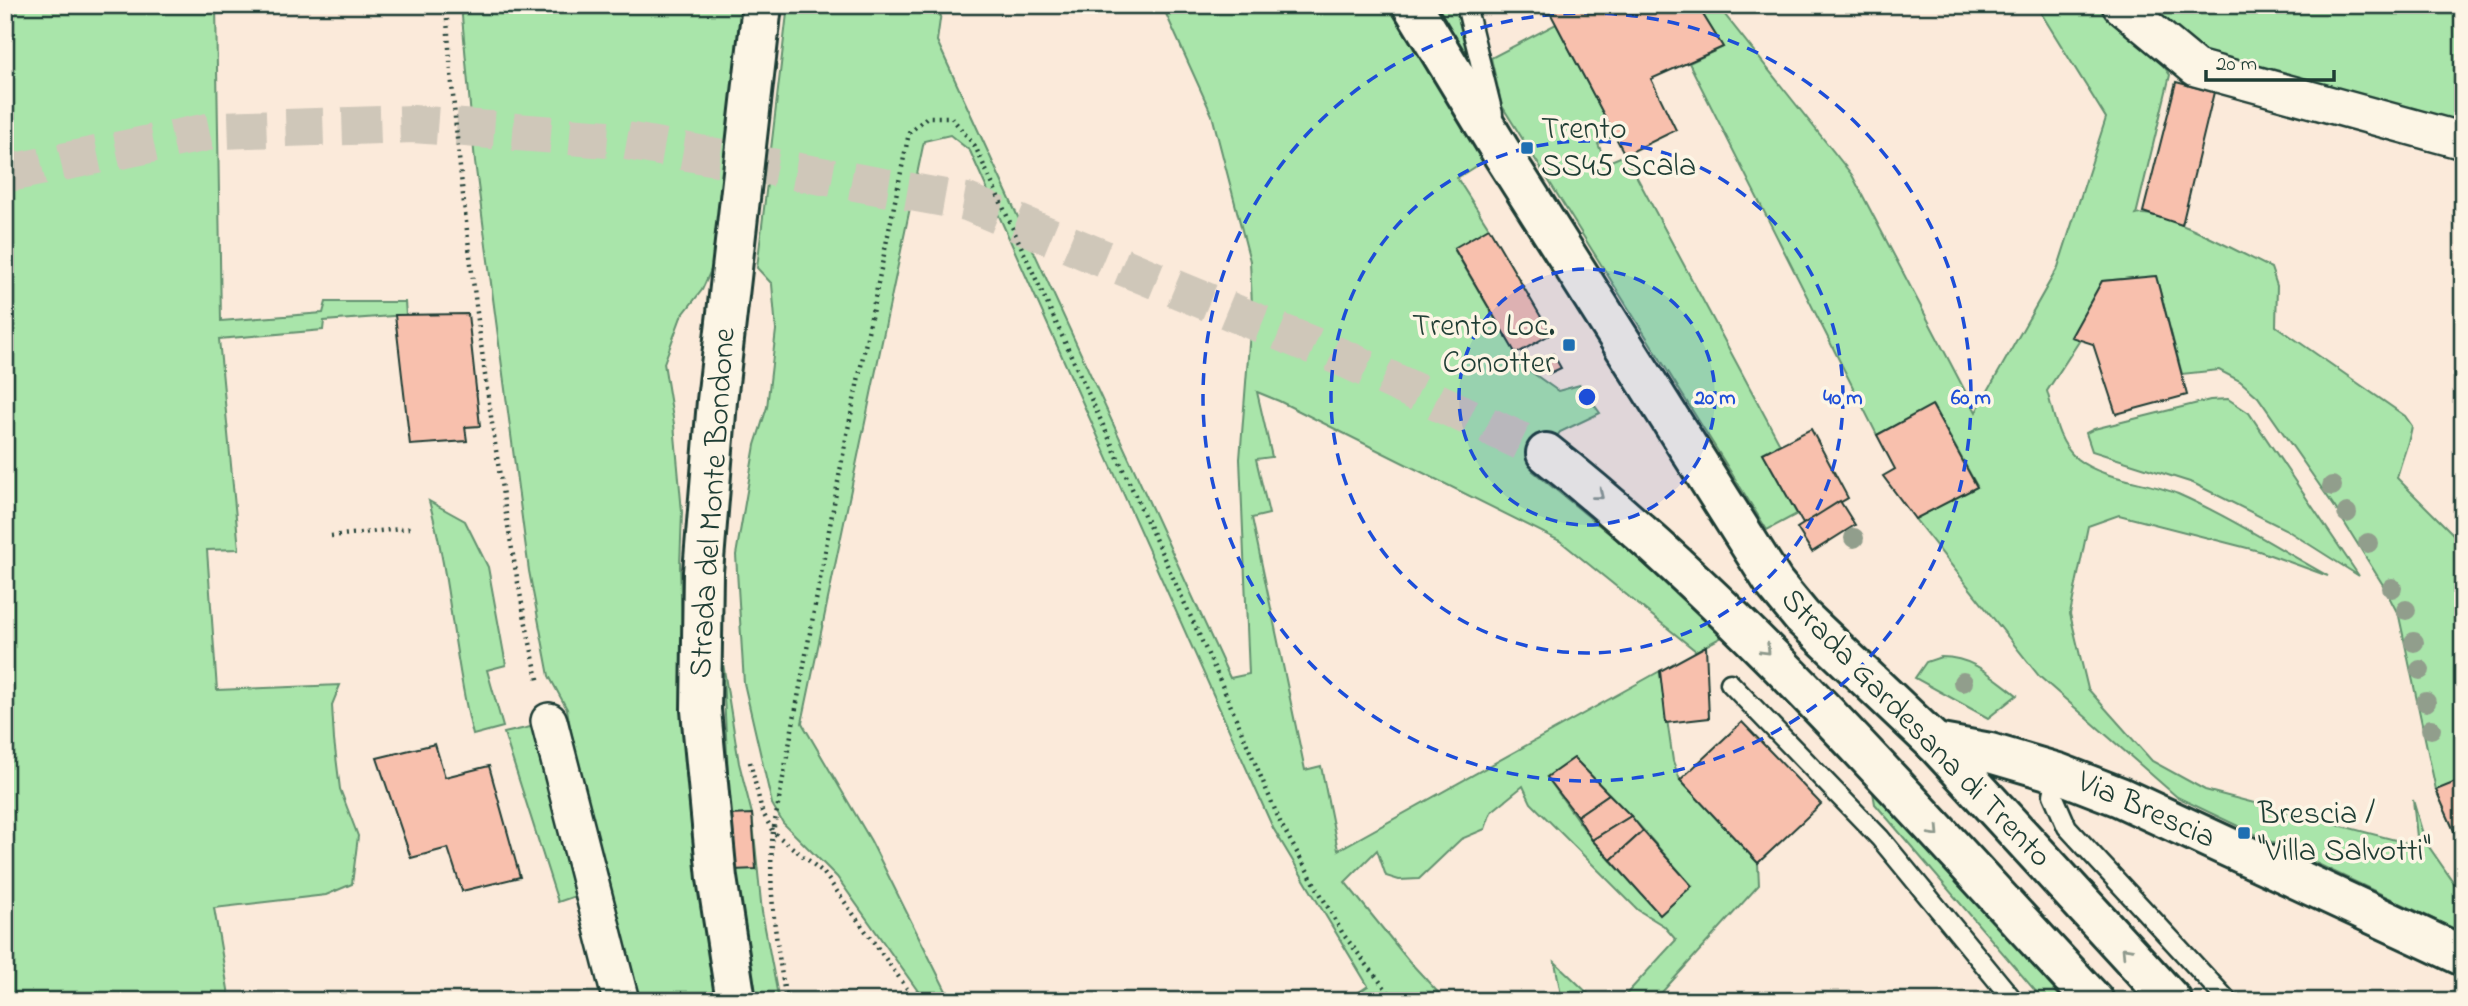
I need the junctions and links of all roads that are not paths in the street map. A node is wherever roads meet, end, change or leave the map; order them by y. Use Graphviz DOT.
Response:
graph roads {
  1 [pos="762,5"];
  2 [pos="1412,5"];
  3 [pos="1466,5"];
  4 [pos="2120,5"];
  5 [pos="2463,141"];
  6 [pos="1503,155"];
  7 [pos="1546,453"];
  8 [pos="1730,682"];
  9 [pos="549,721"];
  10 [pos="1935,743"];
  11 [pos="2058,772"];
  12 [pos="2463,957"];
  13 [pos="621,1001"];
  14 [pos="736,1001"];
  15 [pos="2014,1001"];
  16 [pos="2094,1001"];
  17 [pos="2172,1001"];
  18 [pos="2228,1001"];
  1 -- 14 [label="main road, Strada del Monte Bondone"];
  2 -- 6 [label="main road, Strada Gardesana di Trento"];
  3 -- 6 [label="lane, Strada Gardesana di Trento"];
  4 -- 5 [label="street"];
  6 -- 10 [label="main road, Strada Gardesana di Trento"];
  7 -- 16 [label="main road, Strada Gardesana di Trento, one-way"];
  8 -- 15 [label="lane"];
  9 -- 13 [label="street"];
  10 -- 11 [label="main road, Via Brescia"];
  17 -- 10 [label="main road, Strada Gardesana di Trento, one-way"];
  11 -- 12 [label="main road, Via Brescia"];
  11 -- 18 [label="lane"];
}
